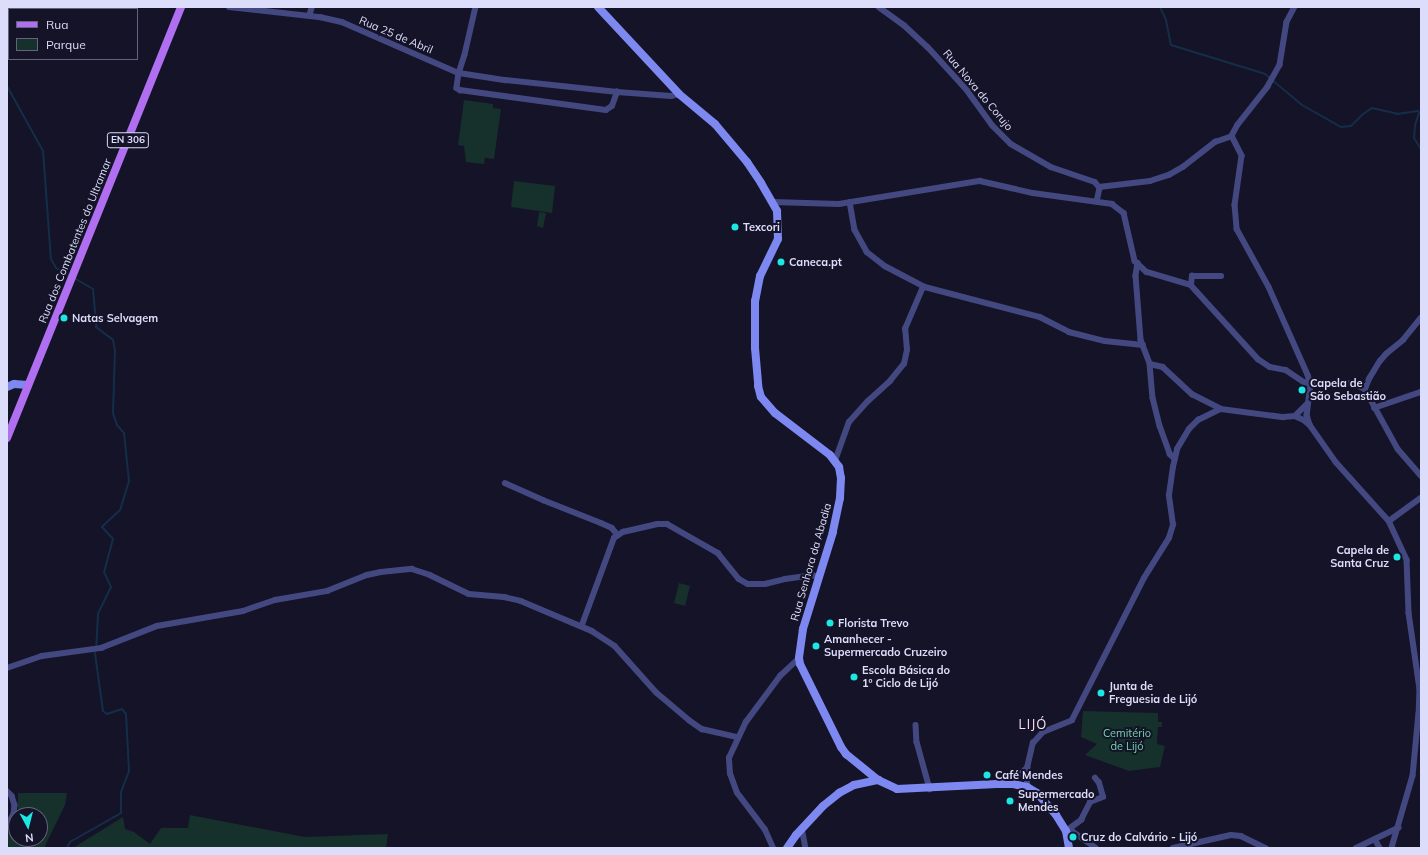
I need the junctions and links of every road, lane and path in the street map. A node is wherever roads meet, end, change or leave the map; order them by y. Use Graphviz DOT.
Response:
graph roads {
  1 [pos="181,7"];
  2 [pos="229,7"];
  3 [pos="312,7"];
  4 [pos="476,7"];
  5 [pos="598,7"];
  6 [pos="879,7"];
  7 [pos="1296,7"];
  8 [pos="309,16"];
  9 [pos="459,73"];
  10 [pos="616,92"];
  11 [pos="679,94"];
  12 [pos="1232,136"];
  13 [pos="1099,186"];
  14 [pos="773,202"];
  15 [pos="850,202"];
  16 [pos="1097,202"];
  17 [pos="1138,263"];
  18 [pos="1221,276"];
  19 [pos="1191,285"];
  20 [pos="923,286"];
  21 [pos="1421,318"];
  22 [pos="1143,345"];
  23 [pos="1150,364"];
  24 [pos="1311,384"];
  25 [pos="28,385"];
  26 [pos="7,387"];
  27 [pos="1365,390"];
  28 [pos="1421,392"];
  29 [pos="1308,403"];
  30 [pos="1374,408"];
  31 [pos="1221,409"];
  32 [pos="1295,416"];
  33 [pos="1310,425"];
  34 [pos="7,438"];
  35 [pos="1175,459"];
  36 [pos="835,461"];
  37 [pos="1421,475"];
  38 [pos="505,483"];
  39 [pos="1421,498"];
  40 [pos="1389,521"];
  41 [pos="618,535"];
  42 [pos="820,577"];
  43 [pos="582,626"];
  44 [pos="799,658"];
  45 [pos="7,668"];
  46 [pos="1420,689"];
  47 [pos="916,725"];
  48 [pos="738,737"];
  49 [pos="1026,768"];
  50 [pos="1095,778"];
  51 [pos="878,780"];
  52 [pos="1013,784"];
  53 [pos="1027,787"];
  54 [pos="930,789"];
  55 [pos="7,791"];
  56 [pos="7,827"];
  57 [pos="802,828"];
  58 [pos="1398,828"];
  59 [pos="1066,831"];
  60 [pos="1376,839"];
  61 [pos="773,848"];
  62 [pos="787,848"];
  63 [pos="806,848"];
  64 [pos="1069,848"];
  65 [pos="1096,848"];
  66 [pos="1172,848"];
  67 [pos="1266,848"];
  68 [pos="1356,848"];
  69 [pos="1380,848"];
  70 [pos="1392,848"];
  1 -- 25 [label="main road, Rua dos Combatentes do Ultramar / EN 306"];
  2 -- 8 [label="street, Rua 25 de Abril"];
  3 -- 8 [label="street"];
  4 -- 9 [label="street"];
  5 -- 11 [label="main road"];
  6 -- 13 [label="street, Rua Nova do Corujo"];
  7 -- 12 [label="street"];
  8 -- 9 [label="street, Rua 25 de Abril"];
  9 -- 10 [label="street, Rua 25 de Abril"];
  9 -- 10 [label="street"];
  10 -- 11 [label="street, Rua 25 de Abril"];
  11 -- 14 [label="main road"];
  12 -- 13 [label="street"];
  12 -- 24 [label="street"];
  13 -- 16 [label="street"];
  14 -- 15 [label="street"];
  14 -- 36 [label="main road"];
  15 -- 16 [label="street"];
  15 -- 20 [label="street"];
  16 -- 17 [label="street"];
  17 -- 19 [label="street"];
  17 -- 22 [label="street"];
  18 -- 19 [label="street"];
  19 -- 24 [label="street"];
  20 -- 22 [label="street"];
  20 -- 36 [label="street"];
  21 -- 27 [label="street"];
  22 -- 23 [label="street"];
  23 -- 31 [label="street"];
  23 -- 35 [label="street"];
  24 -- 27 [label="street"];
  24 -- 29 [label="street"];
  25 -- 26 [label="main road"];
  25 -- 34 [label="main road, Rua dos Combatentes do Ultramar / EN 306"];
  27 -- 30 [label="street"];
  28 -- 30 [label="street"];
  29 -- 32 [label="street"];
  29 -- 33 [label="street"];
  30 -- 37 [label="street"];
  31 -- 32 [label="street"];
  31 -- 35 [label="street"];
  32 -- 33 [label="street"];
  33 -- 40 [label="street"];
  35 -- 49 [label="street"];
  36 -- 42 [label="main road, Rua Senhora da Abadia"];
  38 -- 41 [label="street"];
  39 -- 40 [label="street"];
  40 -- 46 [label="street"];
  41 -- 42 [label="street"];
  41 -- 43 [label="street"];
  42 -- 44 [label="main road, Rua Senhora da Abadia"];
  43 -- 45 [label="street"];
  43 -- 48 [label="street"];
  44 -- 48 [label="street"];
  44 -- 51 [label="main road, Rua Senhora da Abadia"];
  46 -- 58 [label="street"];
  47 -- 54 [label="street"];
  48 -- 61 [label="street"];
  49 -- 52 [label="street"];
  49 -- 53 [label="street"];
  50 -- 59 [label="street"];
  51 -- 54 [label="main road, Rua Senhora da Abadia"];
  51 -- 57 [label="main road"];
  52 -- 53 [label="main road, Rua Senhora da Abadia"];
  52 -- 54 [label="main road, Rua Senhora da Abadia"];
  53 -- 59 [label="main road"];
  55 -- 56 [label="street"];
  57 -- 62 [label="main road"];
  57 -- 63 [label="street"];
  58 -- 60 [label="street"];
  58 -- 70 [label="street"];
  59 -- 64 [label="main road"];
  59 -- 65 [label="street"];
  60 -- 68 [label="street"];
  60 -- 69 [label="street"];
  66 -- 67 [label="street"];
}
